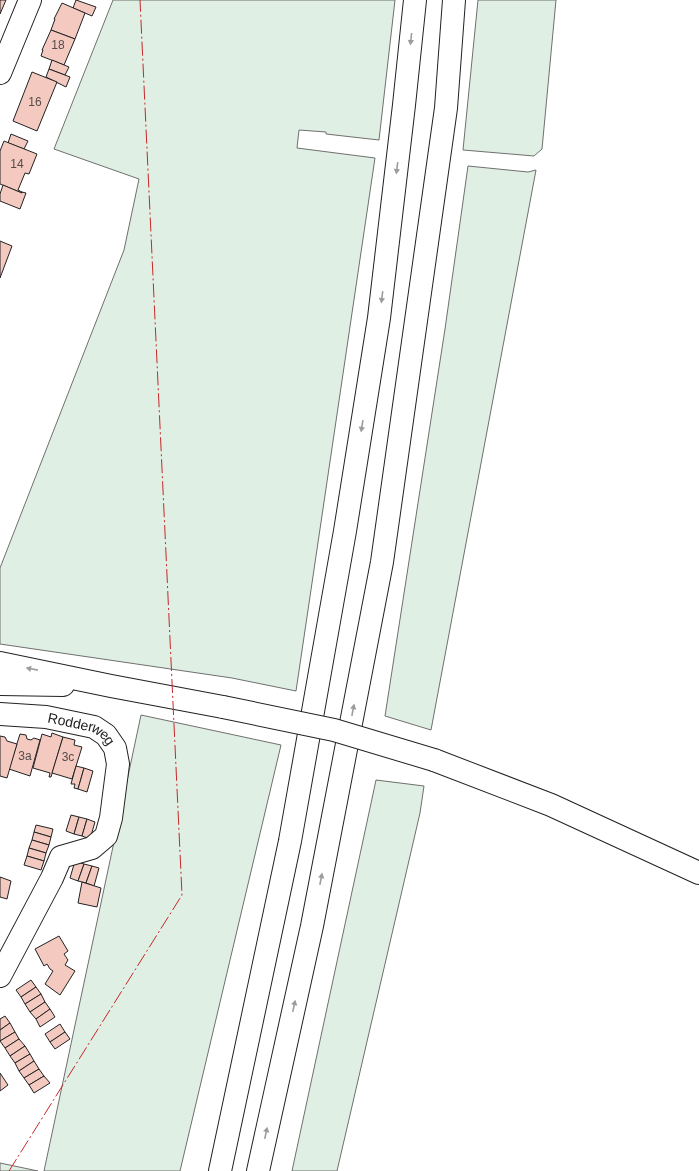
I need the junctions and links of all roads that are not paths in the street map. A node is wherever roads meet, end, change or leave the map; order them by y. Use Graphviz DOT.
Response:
graph roads {
  1 [pos="30,0"];
  2 [pos="415,0"];
  3 [pos="454,0"];
  4 [pos="0,73"];
  5 [pos="0,663"];
  6 [pos="0,684"];
  7 [pos="111,686"];
  8 [pos="0,714"];
  9 [pos="699,873"];
  10 [pos="0,976"];
  11 [pos="220,1171"];
  12 [pos="258,1171"];
  1 -- 4 [label="main road"];
  2 -- 11 [label="main road, one-way"];
  12 -- 3 [label="main road, one-way"];
  7 -- 5 [label="main road, one-way"];
  6 -- 7 [label="main road"];
  7 -- 9 [label="main road, bridge"];
  8 -- 10 [label="main road, Rodderweg"];
}
